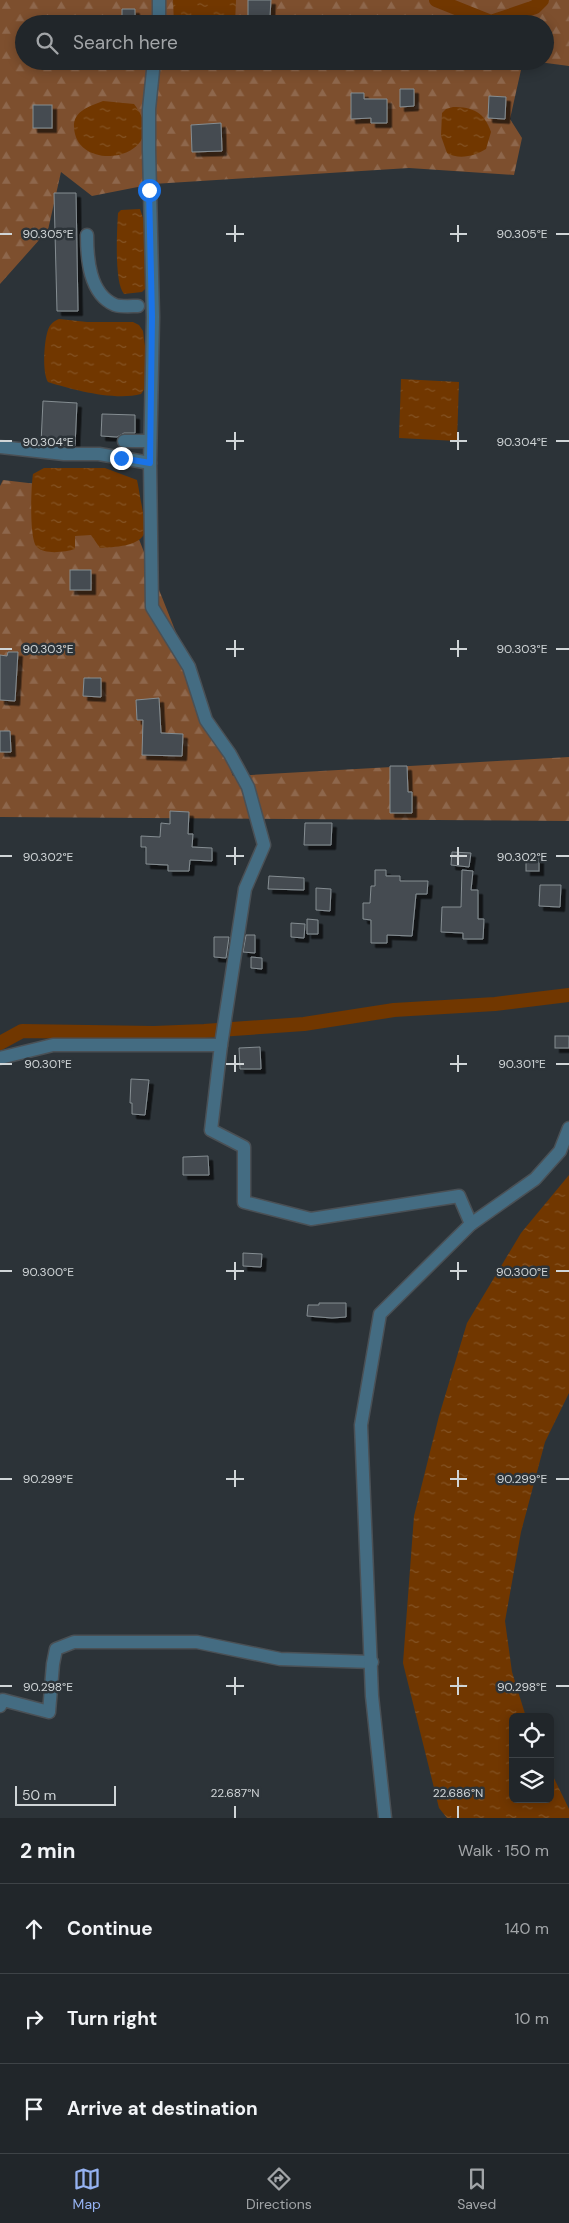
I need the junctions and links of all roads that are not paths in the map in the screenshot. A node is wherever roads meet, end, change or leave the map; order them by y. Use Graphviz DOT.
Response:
graph roads {
  1 [pos="160,0"];
  2 [pos="159,15"];
  3 [pos="153,70"];
  4 [pos="87,235"];
  5 [pos="138,306"];
  6 [pos="124,440"];
  7 [pos="150,441"];
  8 [pos="0,447"];
  9 [pos="150,463"];
  10 [pos="222,1042"];
  11 [pos="0,1058"];
  12 [pos="569,1128"];
  13 [pos="470,1224"];
  14 [pos="372,1662"];
  15 [pos="0,1706"];
  16 [pos="385,1818"];
  1 -- 2 [label="street"];
  3 -- 7 [label="street"];
  4 -- 5 [label="street"];
  6 -- 7 [label="street"];
  7 -- 9 [label="street"];
  8 -- 9 [label="street"];
  9 -- 10 [label="street"];
  10 -- 11 [label="street"];
  10 -- 13 [label="street"];
  12 -- 13 [label="street"];
  13 -- 14 [label="street"];
  14 -- 15 [label="street"];
  14 -- 16 [label="street"];
}
